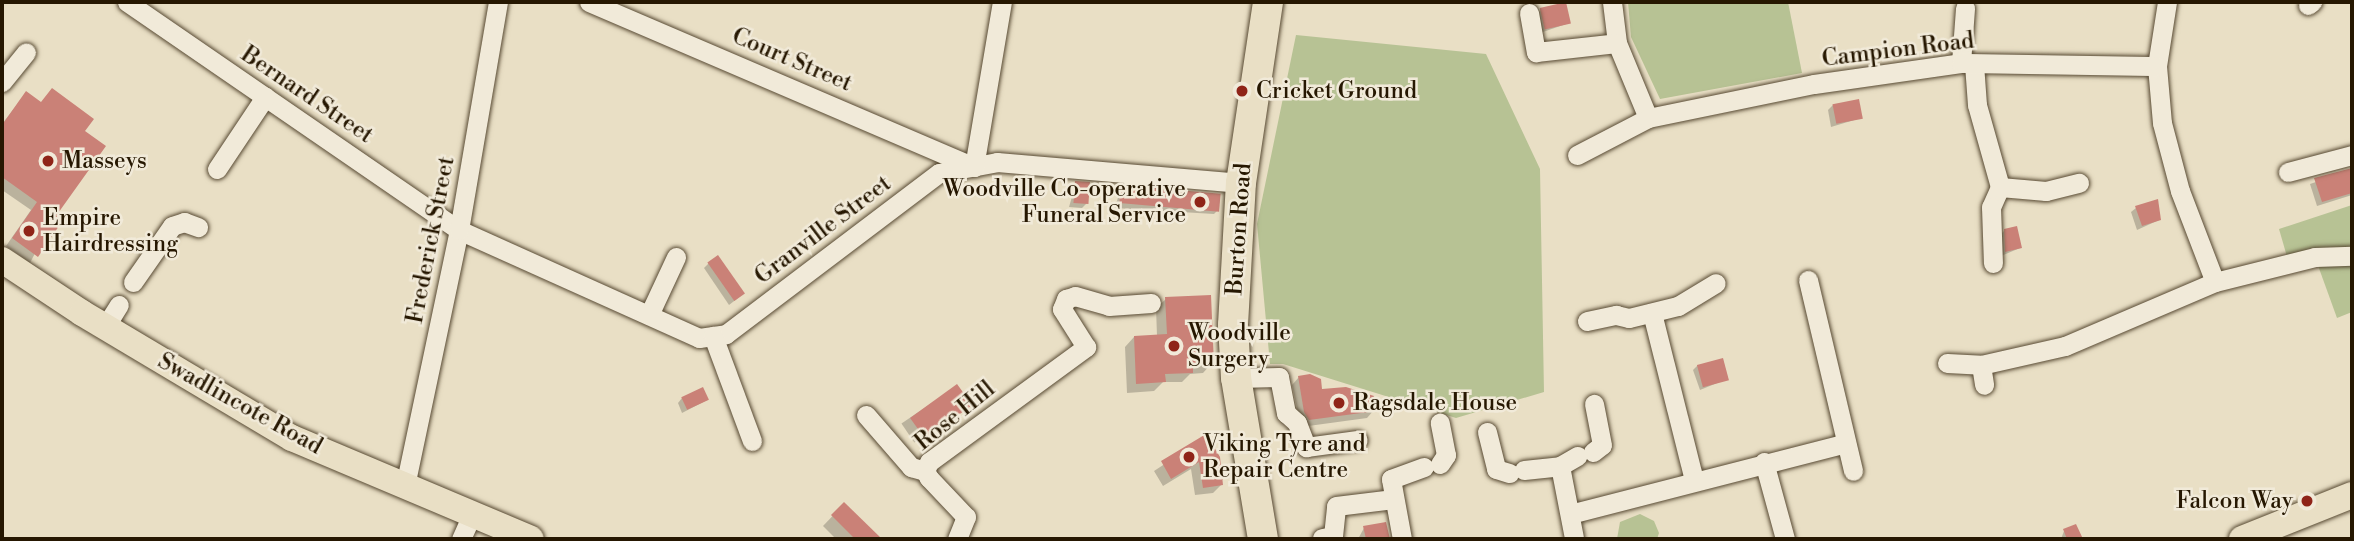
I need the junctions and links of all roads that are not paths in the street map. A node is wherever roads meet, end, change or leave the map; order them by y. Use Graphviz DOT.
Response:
graph roads {
  1 [pos="127,2"];
  2 [pos="498,2"];
  3 [pos="589,2"];
  4 [pos="1002,2"];
  5 [pos="1268,2"];
  6 [pos="1612,2"];
  7 [pos="2167,2"];
  8 [pos="1965,8"];
  9 [pos="1529,13"];
  10 [pos="1617,43"];
  11 [pos="26,52"];
  12 [pos="1968,63"];
  13 [pos="2157,66"];
  14 [pos="2,82"];
  15 [pos="265,96"];
  16 [pos="1648,118"];
  17 [pos="1577,155"];
  18 [pos="2352,155"];
  19 [pos="974,167"];
  20 [pos="216,169"];
  21 [pos="2288,172"];
  22 [pos="1241,183"];
  23 [pos="2079,183"];
  24 [pos="2000,187"];
  25 [pos="198,227"];
  26 [pos="459,230"];
  27 [pos="2352,256"];
  28 [pos="676,257"];
  29 [pos="2,260"];
  30 [pos="1993,263"];
  31 [pos="1808,280"];
  32 [pos="134,282"];
  33 [pos="2215,282"];
  34 [pos="1716,283"];
  35 [pos="1151,303"];
  36 [pos="1652,313"];
  37 [pos="649,315"];
  38 [pos="1587,321"];
  39 [pos="713,336"];
  40 [pos="1947,363"];
  41 [pos="1981,365"];
  42 [pos="1236,378"];
  43 [pos="1984,385"];
  44 [pos="1594,404"];
  45 [pos="866,415"];
  46 [pos="1440,423"];
  47 [pos="1487,432"];
  48 [pos="1358,440"];
  49 [pos="752,441"];
  50 [pos="1846,443"];
  51 [pos="1764,462"];
  52 [pos="1560,466"];
  53 [pos="925,471"];
  54 [pos="1853,471"];
  55 [pos="1694,480"];
  56 [pos="405,486"];
  57 [pos="2352,495"];
  58 [pos="1394,499"];
  59 [pos="472,514"];
  60 [pos="1570,514"];
  61 [pos="1321,538"];
  62 [pos="1574,538"];
  63 [pos="461,539"];
  64 [pos="531,539"];
  65 [pos="957,539"];
  66 [pos="1263,539"];
  67 [pos="1402,539"];
  68 [pos="1785,539"];
  69 [pos="2242,539"];
  1 -- 15 [label="street, Bernard Street"];
  2 -- 26 [label="street, Frederick Street"];
  3 -- 19 [label="street, Court Street"];
  4 -- 19 [label="street"];
  5 -- 22 [label="highway, Burton Road"];
  6 -- 10 [label="street"];
  7 -- 13 [label="street"];
  8 -- 12 [label="street"];
  9 -- 10 [label="street"];
  10 -- 16 [label="street"];
  11 -- 14 [label="street"];
  12 -- 13 [label="street, Campion Road"];
  12 -- 16 [label="street, Campion Road"];
  12 -- 24 [label="street"];
  13 -- 33 [label="street"];
  15 -- 20 [label="street"];
  15 -- 26 [label="street, Bernard Street"];
  16 -- 17 [label="street, Campion Road"];
  18 -- 21 [label="street"];
  19 -- 22 [label="street, Granville Street"];
  19 -- 39 [label="street, Granville Street"];
  22 -- 42 [label="highway, Burton Road"];
  23 -- 24 [label="street"];
  24 -- 30 [label="street"];
  25 -- 32 [label="street"];
  26 -- 37 [label="street"];
  26 -- 56 [label="street, Frederick Street"];
  27 -- 33 [label="street"];
  28 -- 37 [label="street"];
  29 -- 56 [label="main road, Swadlincote Road"];
  31 -- 50 [label="street"];
  33 -- 41 [label="street"];
  34 -- 36 [label="street"];
  35 -- 53 [label="street, Rose Hill"];
  36 -- 38 [label="street"];
  36 -- 55 [label="street"];
  37 -- 39 [label="street"];
  39 -- 49 [label="street"];
  40 -- 41 [label="street"];
  41 -- 43 [label="street"];
  42 -- 48 [label="street"];
  42 -- 66 [label="highway, Burton Road"];
  44 -- 52 [label="street"];
  45 -- 53 [label="street"];
  46 -- 58 [label="street"];
  47 -- 52 [label="street"];
  50 -- 51 [label="street"];
  50 -- 54 [label="street"];
  51 -- 55 [label="street"];
  51 -- 68 [label="street"];
  52 -- 60 [label="street"];
  53 -- 65 [label="street, Rose Hill"];
  55 -- 60 [label="street"];
  56 -- 59 [label="main road, Swadlincote Road"];
  57 -- 69 [label="main road"];
  58 -- 61 [label="street"];
  58 -- 67 [label="street"];
  59 -- 63 [label="street"];
  59 -- 64 [label="main road, Swadlincote Road"];
  60 -- 62 [label="street"];
}
